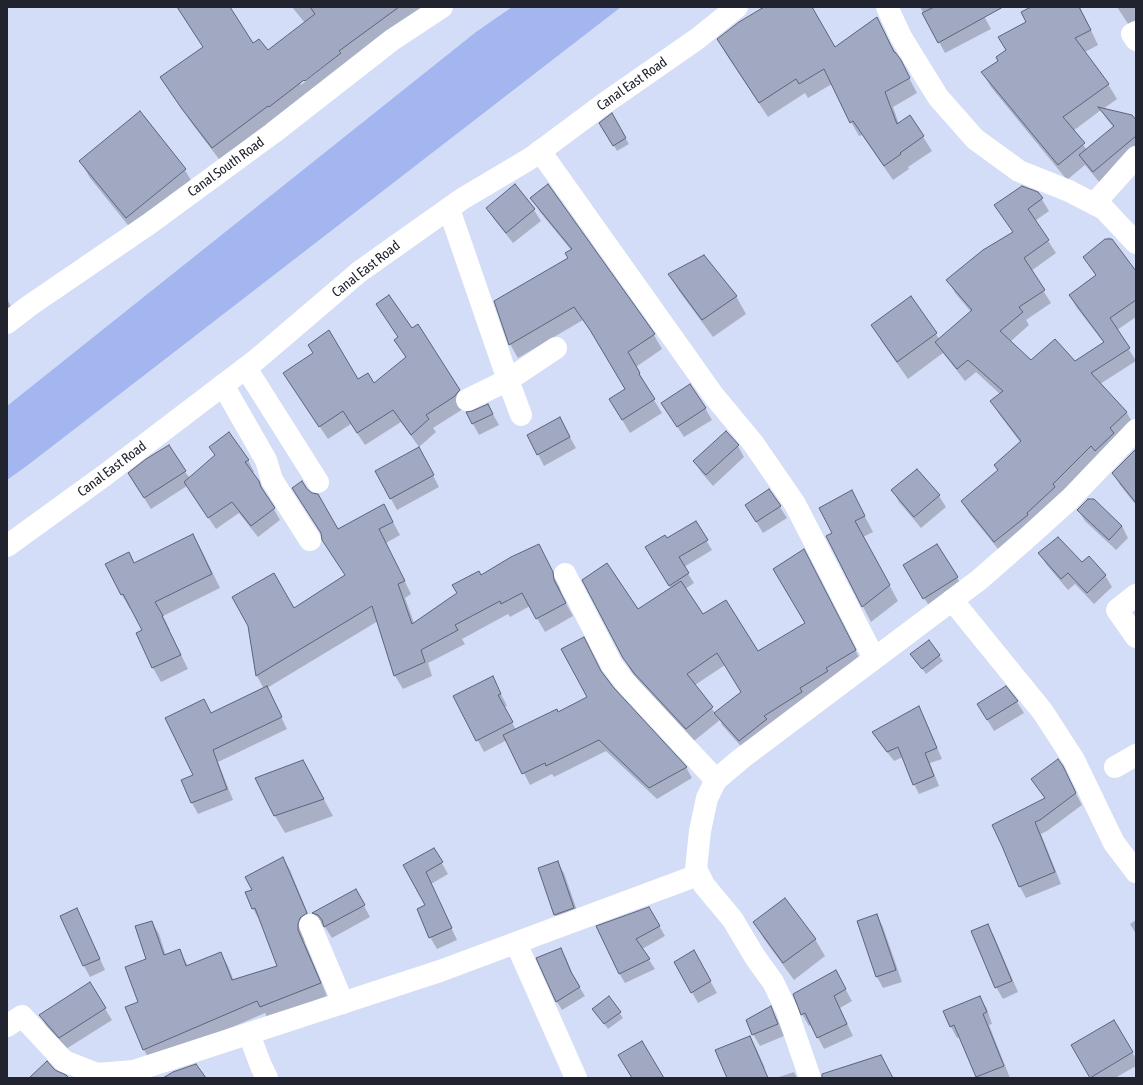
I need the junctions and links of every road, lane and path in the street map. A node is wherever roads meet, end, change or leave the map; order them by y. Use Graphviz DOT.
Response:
graph roads {
  1 [pos="442,7"];
  2 [pos="737,7"];
  3 [pos="887,7"];
  4 [pos="1136,32"];
  5 [pos="1136,40"];
  6 [pos="540,151"];
  7 [pos="1136,157"];
  8 [pos="1094,204"];
  9 [pos="448,209"];
  10 [pos="1136,243"];
  11 [pos="7,322"];
  12 [pos="556,348"];
  13 [pos="246,368"];
  14 [pos="508,380"];
  15 [pos="223,386"];
  16 [pos="467,400"];
  17 [pos="521,415"];
  18 [pos="1136,430"];
  19 [pos="318,482"];
  20 [pos="310,540"];
  21 [pos="7,546"];
  22 [pos="565,574"];
  23 [pos="1136,595"];
  24 [pos="952,600"];
  25 [pos="1136,637"];
  26 [pos="874,658"];
  27 [pos="1136,755"];
  28 [pos="1115,767"];
  29 [pos="716,780"];
  30 [pos="1136,872"];
  31 [pos="698,875"];
  32 [pos="310,925"];
  33 [pos="516,943"];
  34 [pos="343,1003"];
  35 [pos="7,1026"];
  36 [pos="249,1034"];
  37 [pos="99,1076"];
  38 [pos="267,1078"];
  39 [pos="576,1078"];
  40 [pos="810,1078"];
  1 -- 11 [label="street, Canal South Road"];
  2 -- 6 [label="street, Canal East Road"];
  3 -- 8 [label="street"];
  4 -- 5 [label="street"];
  6 -- 9 [label="street, Canal East Road"];
  6 -- 26 [label="street"];
  7 -- 8 [label="street"];
  8 -- 10 [label="street"];
  9 -- 13 [label="street, Canal East Road"];
  9 -- 14 [label="street"];
  12 -- 14 [label="street"];
  13 -- 15 [label="street, Canal East Road"];
  13 -- 19 [label="street"];
  14 -- 16 [label="street"];
  14 -- 17 [label="street"];
  15 -- 20 [label="street"];
  15 -- 21 [label="street, Canal East Road"];
  18 -- 24 [label="street"];
  22 -- 29 [label="street"];
  23 -- 25 [label="street"];
  24 -- 26 [label="street"];
  24 -- 30 [label="street"];
  26 -- 29 [label="street"];
  27 -- 28 [label="street"];
  29 -- 31 [label="street"];
  31 -- 33 [label="street"];
  31 -- 40 [label="street"];
  32 -- 34 [label="street"];
  33 -- 34 [label="street"];
  33 -- 39 [label="street"];
  34 -- 36 [label="street"];
  35 -- 37 [label="street"];
  36 -- 37 [label="street"];
  36 -- 38 [label="street"];
}
